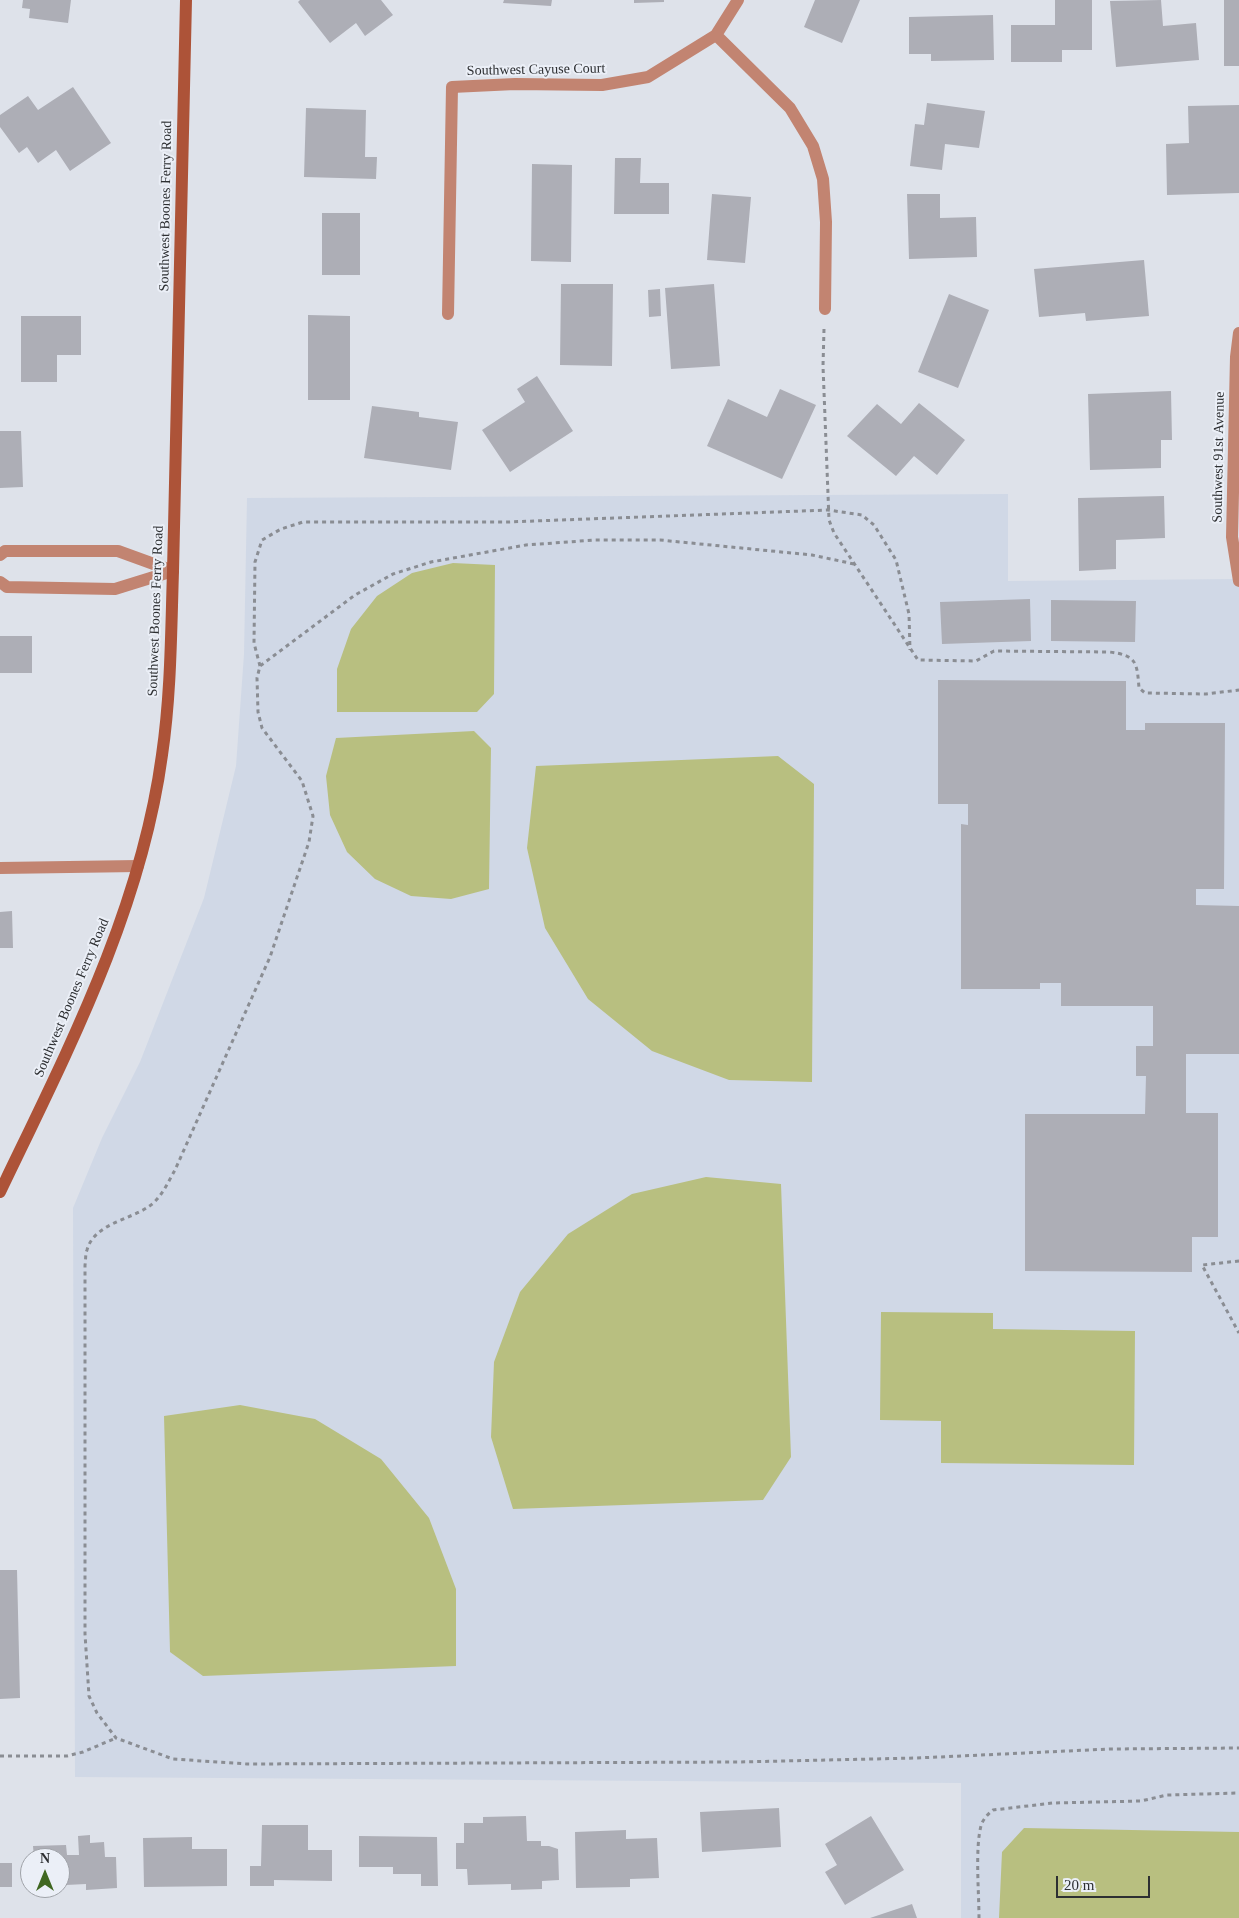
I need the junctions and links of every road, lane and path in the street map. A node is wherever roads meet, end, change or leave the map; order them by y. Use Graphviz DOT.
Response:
graph roads {
  1 [pos="186,0"];
  2 [pos="738,0"];
  3 [pos="716,35"];
  4 [pos="825,309"];
  5 [pos="448,314"];
  6 [pos="1239,333"];
  7 [pos="828,510"];
  8 [pos="0,555"];
  9 [pos="854,564"];
  10 [pos="173,571"];
  11 [pos="1239,581"];
  12 [pos="0,582"];
  13 [pos="910,650"];
  14 [pos="260,666"];
  15 [pos="1239,690"];
  16 [pos="138,866"];
  17 [pos="0,868"];
  18 [pos="0,1192"];
  19 [pos="1239,1261"];
  20 [pos="1239,1334"];
  21 [pos="116,1738"];
  22 [pos="1239,1748"];
  23 [pos="0,1756"];
  24 [pos="1239,1794"];
  25 [pos="979,1918"];
  1 -- 10 [label="main road, Southwest Boones Ferry Road"];
  2 -- 3 [label="street"];
  3 -- 4 [label="street"];
  3 -- 5 [label="street, Southwest Cayuse Court"];
  4 -- 7 [label="path"];
  6 -- 11 [label="street, Southwest 91st Avenue"];
  7 -- 9 [label="path"];
  7 -- 13 [label="path"];
  7 -- 14 [label="path"];
  8 -- 10 [label="street"];
  9 -- 13 [label="path"];
  9 -- 14 [label="path"];
  10 -- 12 [label="street"];
  10 -- 16 [label="main road, Southwest Boones Ferry Road"];
  13 -- 15 [label="path"];
  14 -- 21 [label="path"];
  16 -- 17 [label="street"];
  16 -- 18 [label="main road, Southwest Boones Ferry Road"];
  19 -- 20 [label="path"];
  21 -- 22 [label="path"];
  21 -- 23 [label="path"];
  24 -- 25 [label="path"];
}
